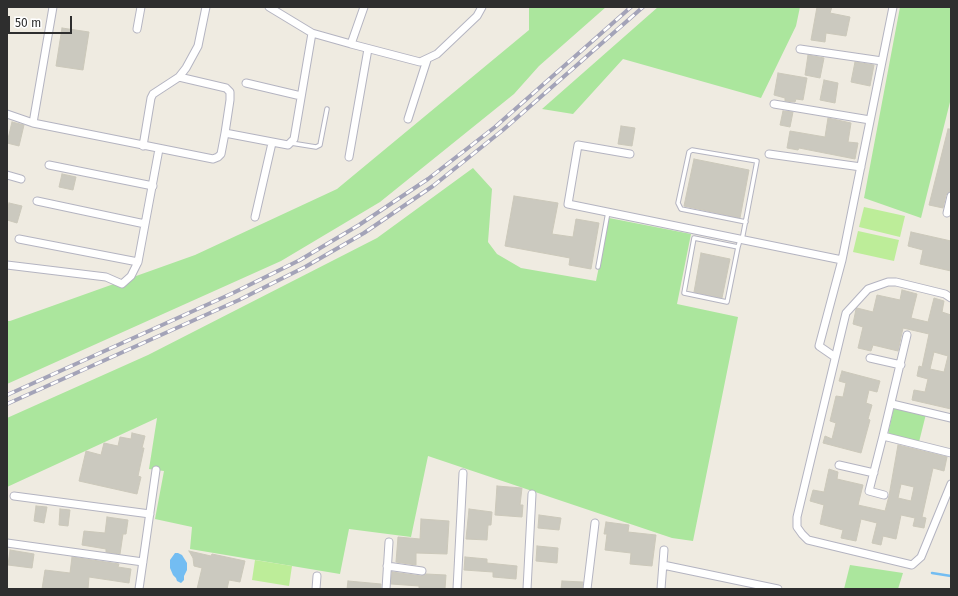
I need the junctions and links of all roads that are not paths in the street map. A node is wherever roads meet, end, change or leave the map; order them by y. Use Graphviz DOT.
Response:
graph roads {
  1 [pos="53,7"];
  2 [pos="142,7"];
  3 [pos="206,7"];
  4 [pos="269,7"];
  5 [pos="364,7"];
  6 [pos="482,7"];
  7 [pos="893,7"];
  8 [pos="136,29"];
  9 [pos="312,33"];
  10 [pos="351,44"];
  11 [pos="368,49"];
  12 [pos="800,49"];
  13 [pos="426,60"];
  14 [pos="882,61"];
  15 [pos="179,77"];
  16 [pos="246,83"];
  17 [pos="302,96"];
  18 [pos="774,104"];
  19 [pos="327,109"];
  20 [pos="7,114"];
  21 [pos="408,119"];
  22 [pos="870,120"];
  23 [pos="33,123"];
  24 [pos="225,133"];
  25 [pos="291,142"];
  26 [pos="272,143"];
  27 [pos="143,146"];
  28 [pos="159,149"];
  29 [pos="630,154"];
  30 [pos="769,154"];
  31 [pos="349,157"];
  32 [pos="49,165"];
  33 [pos="861,167"];
  34 [pos="7,174"];
  35 [pos="21,179"];
  36 [pos="153,186"];
  37 [pos="951,196"];
  38 [pos="37,202"];
  39 [pos="608,212"];
  40 [pos="947,213"];
  41 [pos="255,216"];
  42 [pos="746,222"];
  43 [pos="145,224"];
  44 [pos="19,239"];
  45 [pos="740,242"];
  46 [pos="842,260"];
  47 [pos="138,262"];
  48 [pos="7,265"];
  49 [pos="598,267"];
  50 [pos="951,298"];
  51 [pos="907,335"];
  52 [pos="835,357"];
  53 [pos="870,358"];
  54 [pos="901,365"];
  55 [pos="892,404"];
  56 [pos="951,418"];
  57 [pos="883,436"];
  58 [pos="951,453"];
  59 [pos="839,465"];
  60 [pos="156,470"];
  61 [pos="463,473"];
  62 [pos="874,473"];
  63 [pos="951,484"];
  64 [pos="532,494"];
  65 [pos="884,495"];
  66 [pos="14,496"];
  67 [pos="150,514"];
  68 [pos="595,523"];
  69 [pos="388,542"];
  70 [pos="7,543"];
  71 [pos="664,550"];
  72 [pos="143,562"];
  73 [pos="663,565"];
  74 [pos="387,566"];
  75 [pos="422,571"];
  76 [pos="317,576"];
  77 [pos="139,589"];
  78 [pos="316,589"];
  79 [pos="386,589"];
  80 [pos="457,589"];
  81 [pos="527,589"];
  82 [pos="587,589"];
  83 [pos="661,589"];
  84 [pos="778,589"];
  1 -- 23 [label="street"];
  2 -- 8 [label="street"];
  3 -- 15 [label="street"];
  4 -- 9 [label="street"];
  5 -- 10 [label="street"];
  6 -- 13 [label="street"];
  7 -- 14 [label="street"];
  9 -- 10 [label="street"];
  9 -- 17 [label="street"];
  10 -- 11 [label="street"];
  11 -- 13 [label="street"];
  11 -- 31 [label="street"];
  12 -- 14 [label="street"];
  13 -- 21 [label="street"];
  14 -- 22 [label="street"];
  15 -- 24 [label="street"];
  15 -- 27 [label="street"];
  16 -- 17 [label="street"];
  17 -- 25 [label="street"];
  18 -- 22 [label="street"];
  19 -- 25 [label="lane"];
  20 -- 23 [label="street"];
  22 -- 33 [label="street"];
  23 -- 27 [label="street"];
  24 -- 26 [label="street"];
  24 -- 28 [label="street"];
  25 -- 26 [label="street"];
  26 -- 41 [label="street"];
  27 -- 28 [label="street"];
  28 -- 36 [label="street"];
  29 -- 39 [label="street"];
  30 -- 33 [label="street"];
  32 -- 36 [label="street"];
  33 -- 46 [label="street"];
  34 -- 35 [label="street"];
  36 -- 43 [label="street"];
  37 -- 40 [label="street"];
  38 -- 43 [label="street"];
  39 -- 45 [label="street"];
  39 -- 49 [label="lane"];
  42 -- 42 [label="lane"];
  42 -- 45 [label="lane"];
  43 -- 47 [label="street"];
  44 -- 47 [label="street"];
  45 -- 45 [label="lane"];
  45 -- 46 [label="street"];
  46 -- 52 [label="street"];
  47 -- 48 [label="street"];
  50 -- 52 [label="street"];
  51 -- 54 [label="street"];
  52 -- 63 [label="street"];
  53 -- 54 [label="street"];
  54 -- 55 [label="street"];
  55 -- 56 [label="street"];
  55 -- 57 [label="street"];
  57 -- 58 [label="street"];
  57 -- 62 [label="street"];
  59 -- 62 [label="street"];
  60 -- 67 [label="street"];
  61 -- 80 [label="street"];
  62 -- 65 [label="street"];
  64 -- 81 [label="street"];
  66 -- 67 [label="street"];
  67 -- 72 [label="street"];
  68 -- 82 [label="street"];
  69 -- 74 [label="street"];
  70 -- 72 [label="street"];
  71 -- 73 [label="street"];
  72 -- 77 [label="street"];
  73 -- 83 [label="street"];
  73 -- 84 [label="street"];
  74 -- 75 [label="street"];
  74 -- 79 [label="street"];
  76 -- 78 [label="street"];
}
